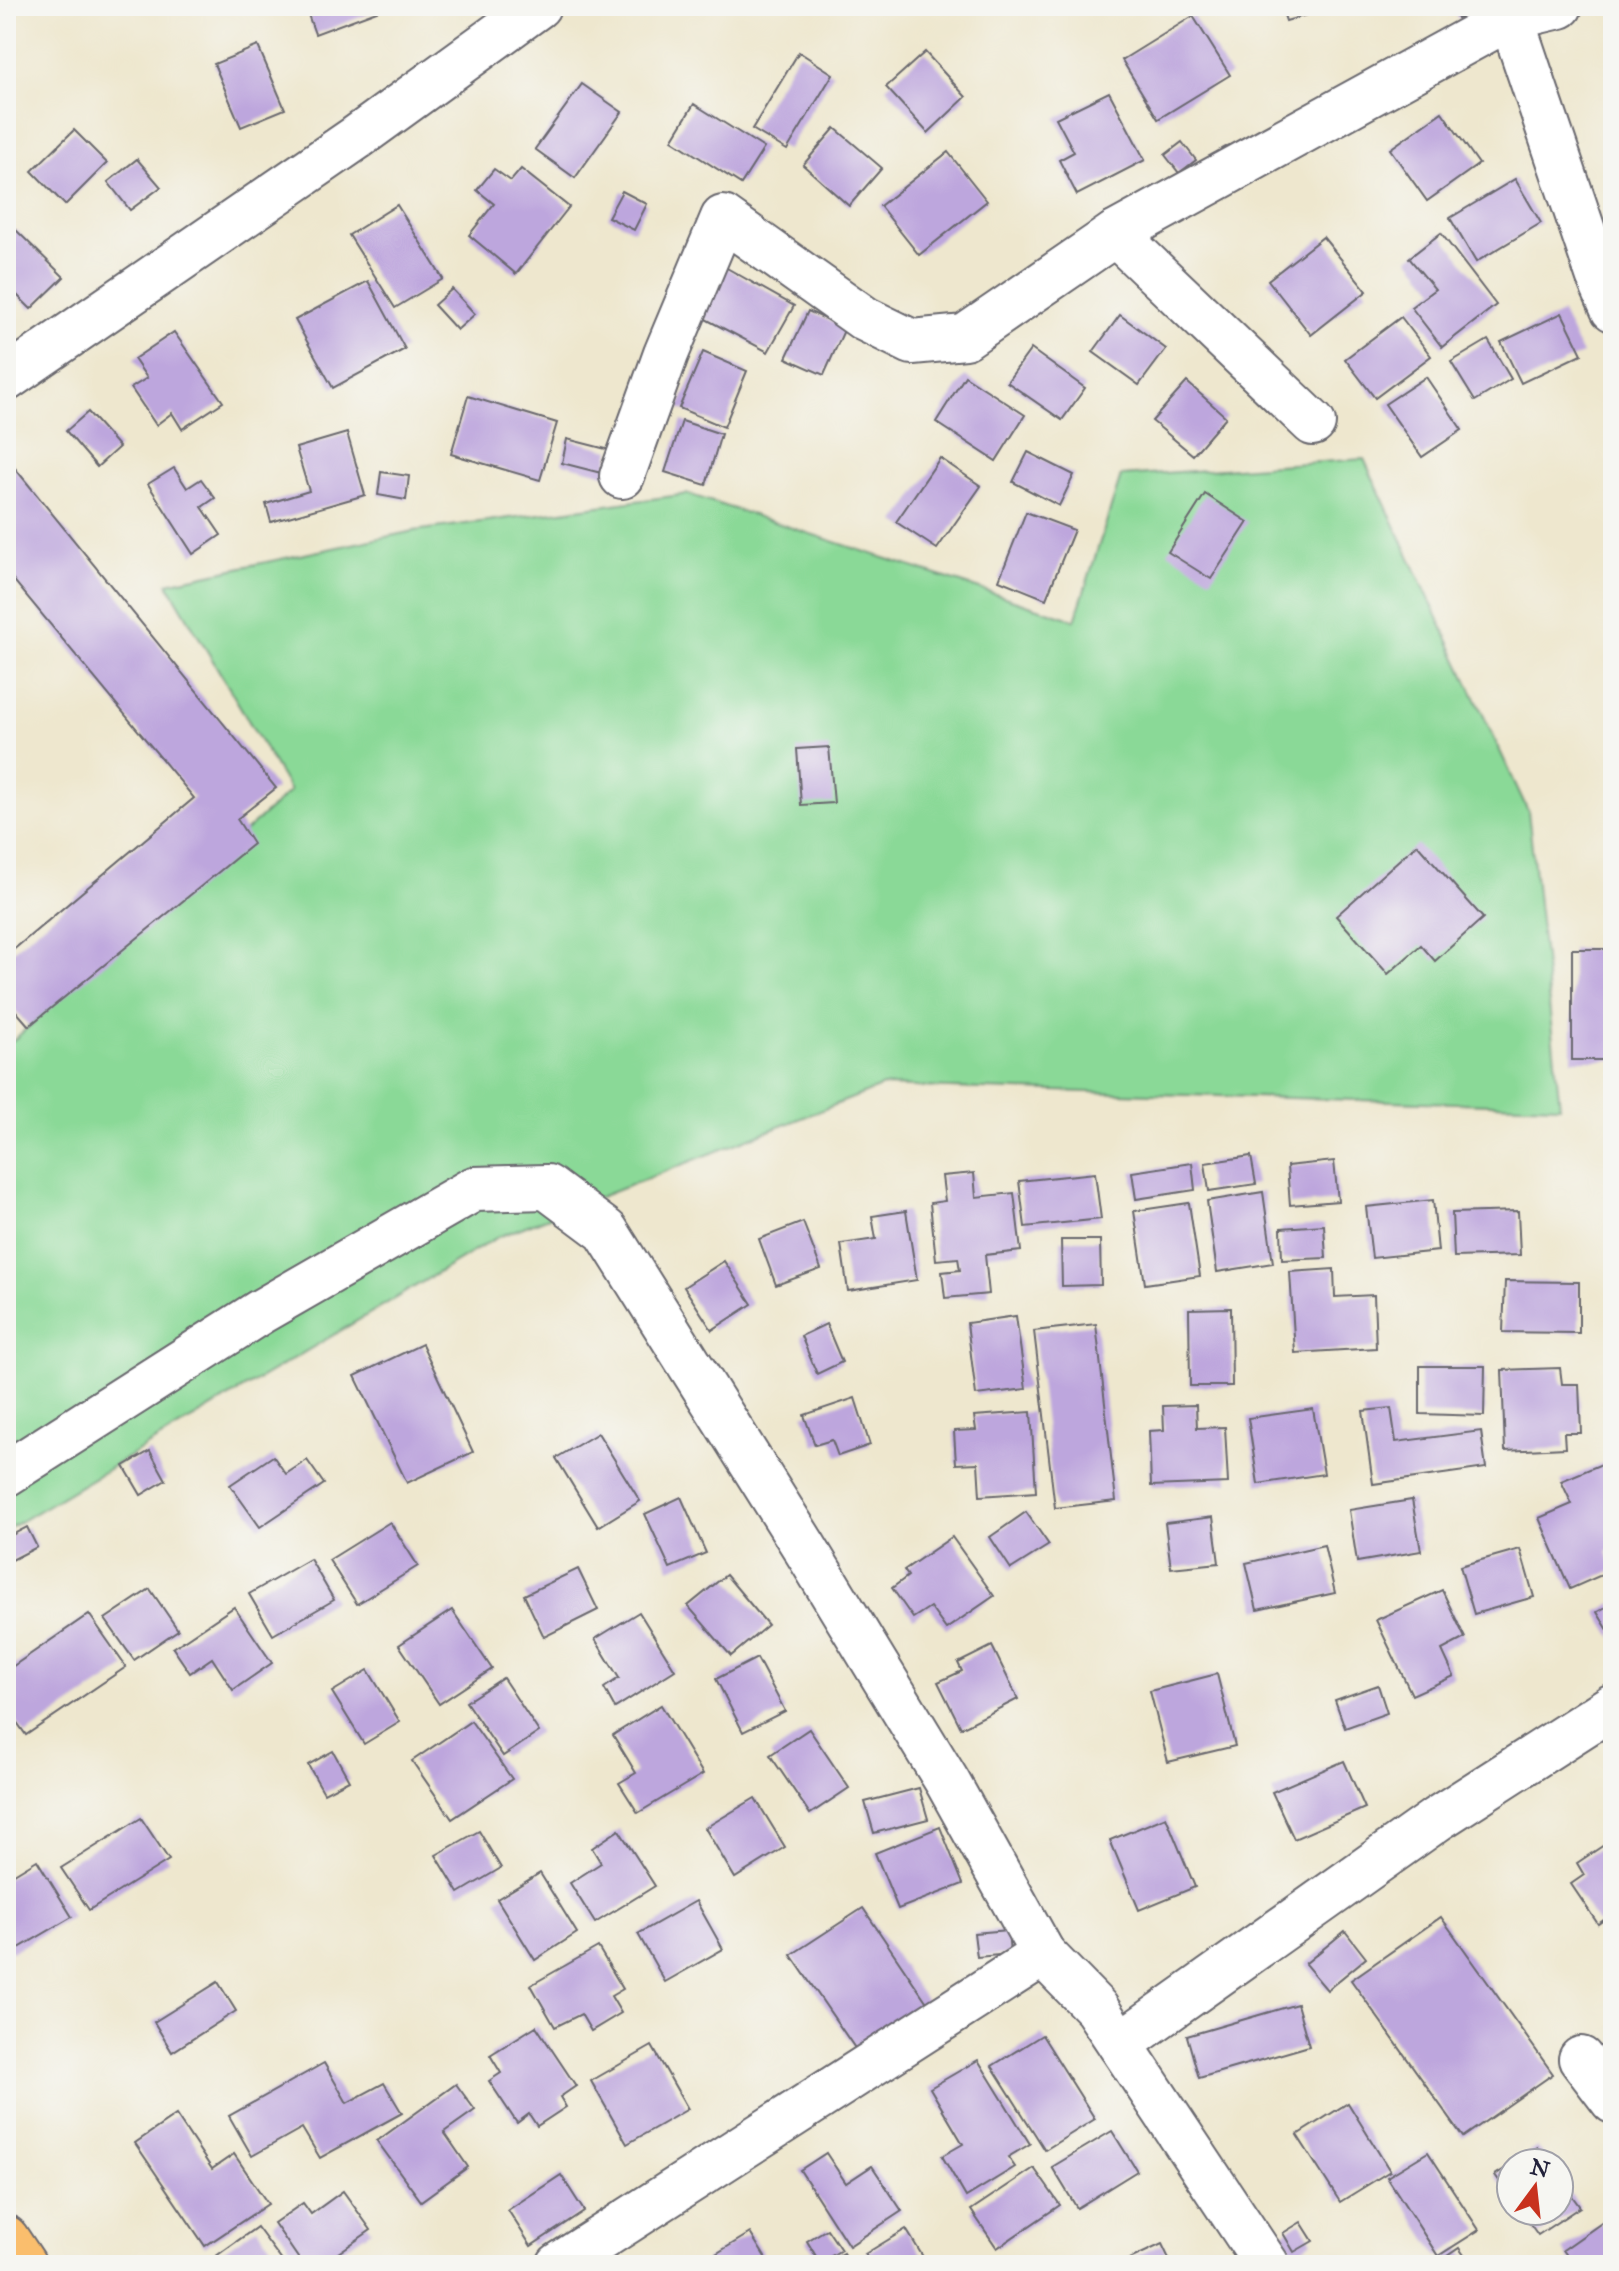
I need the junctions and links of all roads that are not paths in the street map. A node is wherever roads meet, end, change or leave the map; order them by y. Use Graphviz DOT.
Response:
graph roads {
  1 [pos="538,6"];
  2 [pos="1560,6"];
  3 [pos="1508,12"];
  4 [pos="1115,234"];
  5 [pos="1613,309"];
  6 [pos="6,379"];
  7 [pos="1313,423"];
  8 [pos="622,476"];
  9 [pos="6,1474"];
  10 [pos="1613,1706"];
  11 [pos="1043,1954"];
  12 [pos="1120,2044"];
  13 [pos="1581,2059"];
  14 [pos="1613,2101"];
  15 [pos="6,2238"];
  16 [pos="24,2265"];
  17 [pos="559,2265"];
  18 [pos="1267,2265"];
  1 -- 6 [label="street"];
  2 -- 3 [label="street"];
  3 -- 4 [label="street"];
  3 -- 5 [label="street"];
  4 -- 7 [label="street"];
  4 -- 8 [label="street"];
  9 -- 11 [label="street"];
  10 -- 12 [label="street"];
  11 -- 12 [label="street"];
  11 -- 17 [label="street"];
  12 -- 18 [label="street"];
  13 -- 14 [label="street"];
  15 -- 16 [label="highway"];
}
